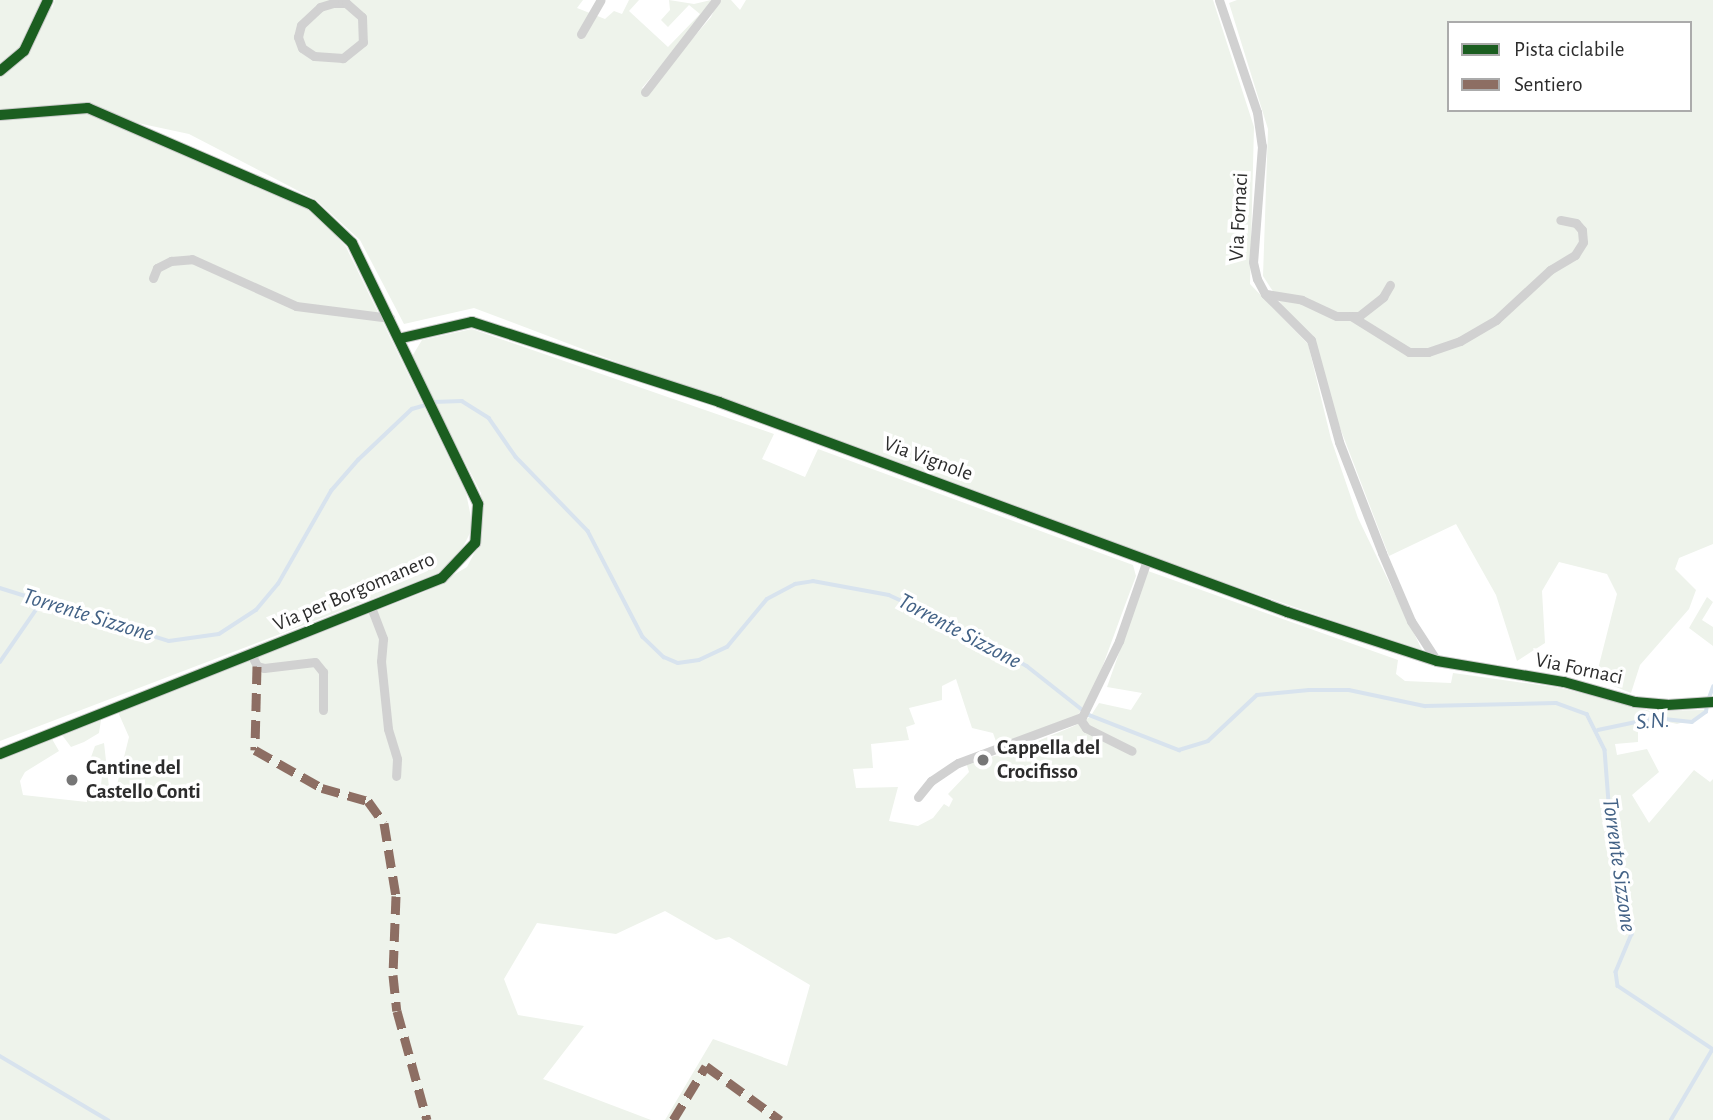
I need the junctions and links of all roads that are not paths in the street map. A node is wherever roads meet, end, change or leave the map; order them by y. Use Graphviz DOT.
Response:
graph roads {
  1 [pos="48,0"];
  2 [pos="601,0"];
  3 [pos="716,0"];
  4 [pos="1219,0"];
  5 [pos="346,1"];
  6 [pos="581,34"];
  7 [pos="0,71"];
  8 [pos="645,92"];
  9 [pos="0,115"];
  10 [pos="1560,220"];
  11 [pos="153,278"];
  12 [pos="1390,285"];
  13 [pos="1265,294"];
  14 [pos="1351,316"];
  15 [pos="391,318"];
  16 [pos="402,338"];
  17 [pos="1147,560"];
  18 [pos="371,607"];
  19 [pos="252,656"];
  20 [pos="1437,661"];
  21 [pos="1713,702"];
  22 [pos="323,710"];
  23 [pos="1081,718"];
  24 [pos="1132,751"];
  25 [pos="0,754"];
  26 [pos="396,776"];
  27 [pos="918,796"];
  1 -- 7 [label="street"];
  2 -- 6 [label="street"];
  3 -- 8 [label="street"];
  4 -- 13 [label="street, Via Fornaci"];
  5 -- 5 [label="street"];
  9 -- 15 [label="street, Via per Borgomanero"];
  10 -- 14 [label="street"];
  11 -- 15 [label="street"];
  12 -- 14 [label="street"];
  13 -- 14 [label="street"];
  13 -- 20 [label="street, Via Fornaci"];
  15 -- 16 [label="street, Via per Borgomanero"];
  16 -- 17 [label="street, Via Vignole"];
  16 -- 18 [label="street, Via per Borgomanero"];
  17 -- 20 [label="street, Via Vignole"];
  17 -- 23 [label="street"];
  18 -- 19 [label="street, Via per Borgomanero"];
  18 -- 26 [label="street"];
  19 -- 22 [label="street"];
  19 -- 25 [label="street, Via per Borgomanero"];
  20 -- 21 [label="street, Via Fornaci"];
  23 -- 24 [label="street"];
  23 -- 27 [label="street"];
}
